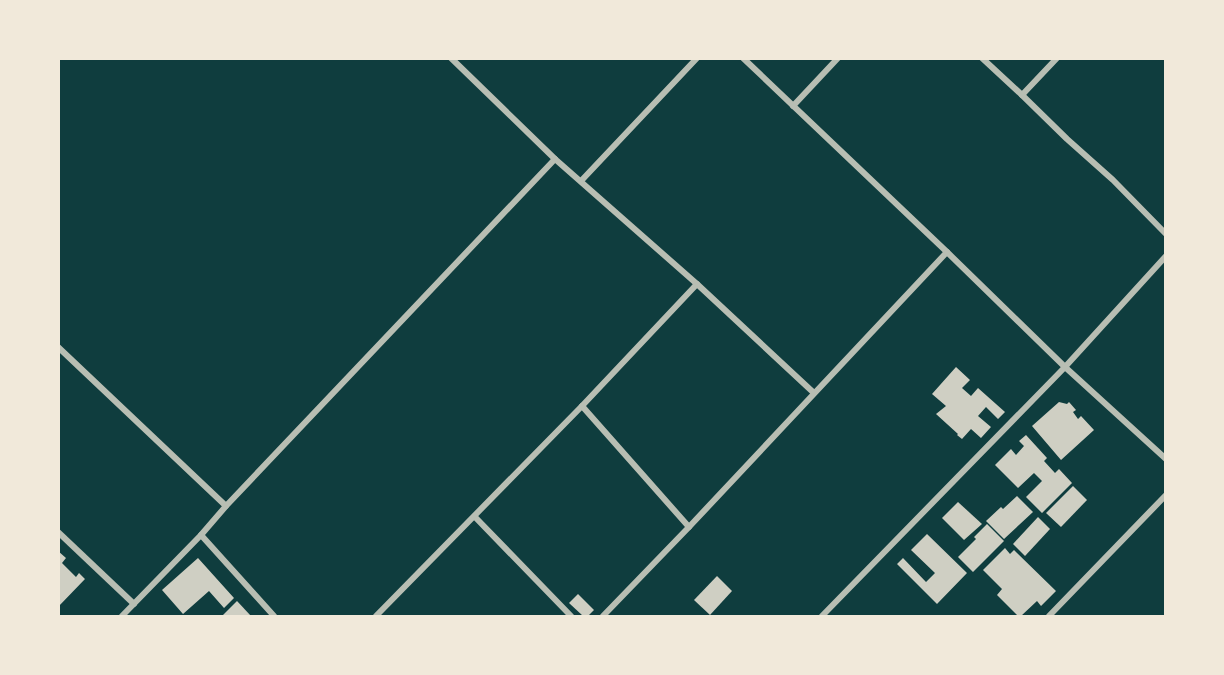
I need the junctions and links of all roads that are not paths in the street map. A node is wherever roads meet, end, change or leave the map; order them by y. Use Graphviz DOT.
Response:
graph roads {
  1 [pos="451,58"];
  2 [pos="697,58"];
  3 [pos="742,58"];
  4 [pos="838,58"];
  5 [pos="982,58"];
  6 [pos="1057,58"];
  7 [pos="1022,95"];
  8 [pos="793,106"];
  9 [pos="555,159"];
  10 [pos="581,181"];
  11 [pos="1166,234"];
  12 [pos="947,252"];
  13 [pos="1166,256"];
  14 [pos="697,284"];
  15 [pos="58,347"];
  16 [pos="1065,367"];
  17 [pos="814,393"];
  18 [pos="582,406"];
  19 [pos="1166,459"];
  20 [pos="1166,495"];
  21 [pos="226,506"];
  22 [pos="475,517"];
  23 [pos="689,527"];
  24 [pos="58,532"];
  25 [pos="201,535"];
  26 [pos="134,604"];
  27 [pos="122,616"];
  28 [pos="274,616"];
  29 [pos="376,616"];
  30 [pos="571,616"];
  31 [pos="603,616"];
  32 [pos="822,616"];
  33 [pos="1049,616"];
  1 -- 9 [label="street"];
  2 -- 10 [label="street"];
  3 -- 8 [label="street"];
  4 -- 8 [label="street"];
  5 -- 7 [label="street"];
  6 -- 7 [label="street"];
  7 -- 11 [label="street"];
  8 -- 12 [label="street"];
  9 -- 10 [label="street"];
  9 -- 21 [label="street"];
  10 -- 14 [label="street"];
  12 -- 16 [label="street"];
  12 -- 17 [label="street"];
  13 -- 16 [label="street"];
  14 -- 17 [label="street"];
  14 -- 18 [label="street"];
  15 -- 21 [label="street"];
  16 -- 19 [label="street"];
  16 -- 32 [label="street"];
  17 -- 23 [label="street"];
  18 -- 22 [label="street"];
  18 -- 23 [label="street"];
  20 -- 33 [label="street"];
  21 -- 25 [label="street"];
  22 -- 29 [label="street"];
  22 -- 30 [label="street"];
  23 -- 31 [label="street"];
  24 -- 26 [label="street"];
  25 -- 26 [label="street"];
  25 -- 28 [label="street"];
  26 -- 27 [label="street"];
}
